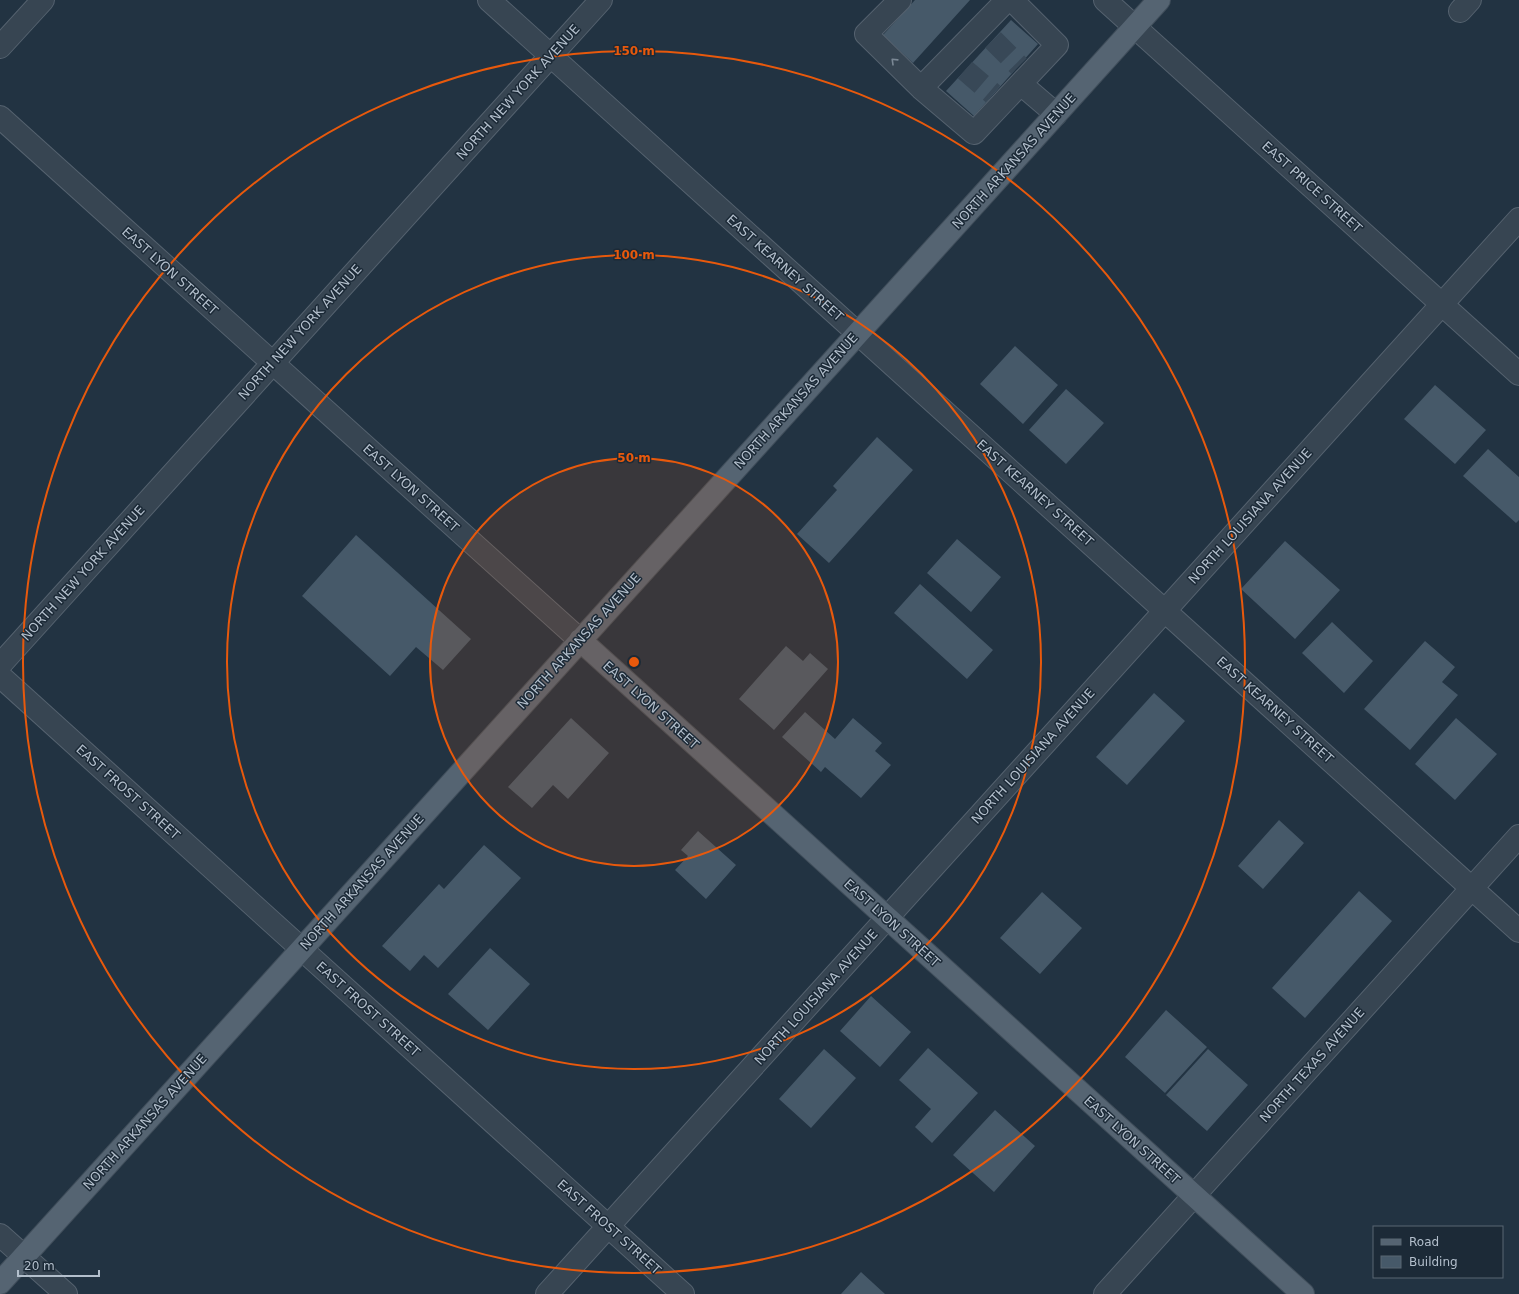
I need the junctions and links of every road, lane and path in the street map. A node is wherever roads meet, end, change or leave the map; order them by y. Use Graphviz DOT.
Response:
graph roads {
  1 [pos="43,0"];
  2 [pos="489,0"];
  3 [pos="601,0"];
  4 [pos="900,0"];
  5 [pos="1007,0"];
  6 [pos="1012,0"];
  7 [pos="1105,0"];
  8 [pos="1159,0"];
  9 [pos="1135,27"];
  10 [pos="0,48"];
  11 [pos="551,56"];
  12 [pos="1023,75"];
  13 [pos="921,88"];
  14 [pos="1056,114"];
  15 [pos="0,117"];
  16 [pos="1519,219"];
  17 [pos="1442,305"];
  18 [pos="857,333"];
  19 [pos="272,363"];
  20 [pos="1519,374"];
  21 [pos="1165,610"];
  22 [pos="580,640"];
  23 [pos="0,665"];
  24 [pos="0,676"];
  25 [pos="1519,836"];
  26 [pos="1472,888"];
  27 [pos="887,918"];
  28 [pos="1519,931"];
  29 [pos="301,949"];
  30 [pos="1194,1196"];
  31 [pos="608,1226"];
  32 [pos="0,1235"];
  33 [pos="24,1256"];
  34 [pos="0,1283"];
  35 [pos="66,1294"];
  36 [pos="547,1294"];
  37 [pos="683,1294"];
  38 [pos="1105,1294"];
  39 [pos="1303,1294"];
  1 -- 10 [label="street"];
  2 -- 11 [label="street, EAST KEARNEY STREET"];
  3 -- 11 [label="street, NORTH NEW YORK AVENUE"];
  13 -- 4 [label="street, one-way"];
  5 -- 13 [label="street"];
  6 -- 12 [label="street"];
  7 -- 9 [label="street, EAST PRICE STREET"];
  8 -- 9 [label="main road, NORTH ARKANSAS AVENUE"];
  9 -- 14 [label="main road, NORTH ARKANSAS AVENUE"];
  9 -- 17 [label="street, EAST PRICE STREET"];
  11 -- 18 [label="street, EAST KEARNEY STREET"];
  11 -- 19 [label="street, NORTH NEW YORK AVENUE"];
  12 -- 13 [label="street"];
  12 -- 14 [label="street"];
  14 -- 18 [label="main road, NORTH ARKANSAS AVENUE"];
  15 -- 19 [label="street, EAST LYON STREET"];
  16 -- 17 [label="street, NORTH LOUISIANA AVENUE"];
  17 -- 20 [label="street, EAST PRICE STREET"];
  17 -- 21 [label="street, NORTH LOUISIANA AVENUE"];
  18 -- 21 [label="street, EAST KEARNEY STREET"];
  18 -- 22 [label="main road, NORTH ARKANSAS AVENUE"];
  19 -- 22 [label="street, EAST LYON STREET"];
  19 -- 23 [label="street, NORTH NEW YORK AVENUE"];
  21 -- 26 [label="street, EAST KEARNEY STREET"];
  21 -- 27 [label="street, NORTH LOUISIANA AVENUE"];
  22 -- 27 [label="main road, EAST LYON STREET"];
  22 -- 29 [label="main road, NORTH ARKANSAS AVENUE"];
  24 -- 29 [label="street, EAST FROST STREET"];
  25 -- 26 [label="street, NORTH TEXAS AVENUE"];
  26 -- 28 [label="street, EAST KEARNEY STREET"];
  26 -- 30 [label="street, NORTH TEXAS AVENUE"];
  27 -- 30 [label="main road, EAST LYON STREET"];
  27 -- 31 [label="street, NORTH LOUISIANA AVENUE"];
  29 -- 31 [label="street, EAST FROST STREET"];
  29 -- 33 [label="main road, NORTH ARKANSAS AVENUE"];
  30 -- 38 [label="street, NORTH TEXAS AVENUE"];
  30 -- 39 [label="main road, EAST LYON STREET"];
  31 -- 36 [label="street, NORTH LOUISIANA AVENUE"];
  31 -- 37 [label="street, EAST FROST STREET"];
  32 -- 33 [label="street"];
  33 -- 34 [label="main road, NORTH ARKANSAS AVENUE"];
  33 -- 35 [label="street"];
}
